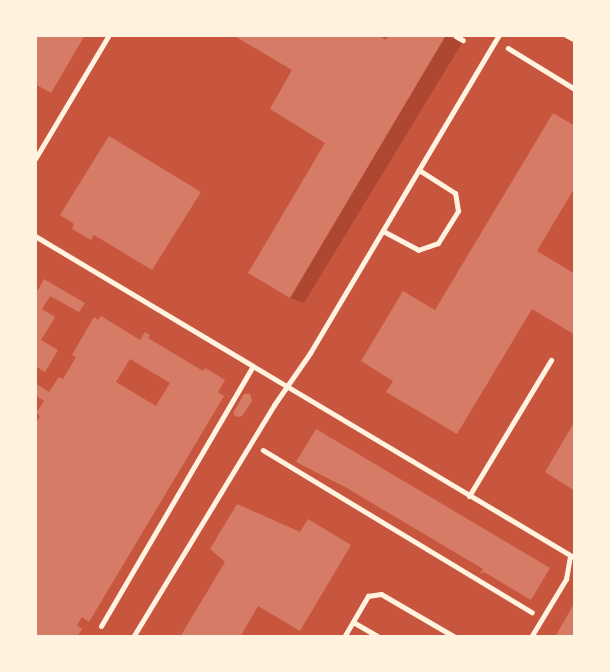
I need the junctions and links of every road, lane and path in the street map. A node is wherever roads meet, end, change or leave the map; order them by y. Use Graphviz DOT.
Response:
graph roads {
  1 [pos="109,35"];
  2 [pos="499,35"];
  3 [pos="566,35"];
  4 [pos="456,36"];
  5 [pos="463,40"];
  6 [pos="575,40"];
  7 [pos="508,48"];
  8 [pos="575,89"];
  9 [pos="35,159"];
  10 [pos="419,170"];
  11 [pos="383,231"];
  12 [pos="35,236"];
  13 [pos="551,360"];
  14 [pos="253,366"];
  15 [pos="287,386"];
  16 [pos="251,443"];
  17 [pos="469,496"];
  18 [pos="572,557"];
  19 [pos="543,618"];
  20 [pos="353,622"];
  21 [pos="101,626"];
  22 [pos="133,637"];
  23 [pos="344,637"];
  24 [pos="379,637"];
  25 [pos="455,637"];
  26 [pos="531,637"];
  1 -- 9 [label="lane"];
  2 -- 10 [label="lane"];
  3 -- 6 [label="lane"];
  4 -- 5 [label="path"];
  7 -- 8 [label="path"];
  10 -- 11 [label="lane"];
  10 -- 11 [label="lane"];
  11 -- 15 [label="lane"];
  12 -- 14 [label="lane"];
  13 -- 17 [label="lane"];
  14 -- 15 [label="lane"];
  14 -- 21 [label="lane"];
  15 -- 16 [label="lane"];
  15 -- 17 [label="lane"];
  16 -- 19 [label="path"];
  16 -- 22 [label="lane"];
  17 -- 18 [label="lane"];
  18 -- 19 [label="lane"];
  19 -- 26 [label="lane"];
  20 -- 23 [label="lane"];
  20 -- 24 [label="lane"];
  20 -- 25 [label="lane"];
}
